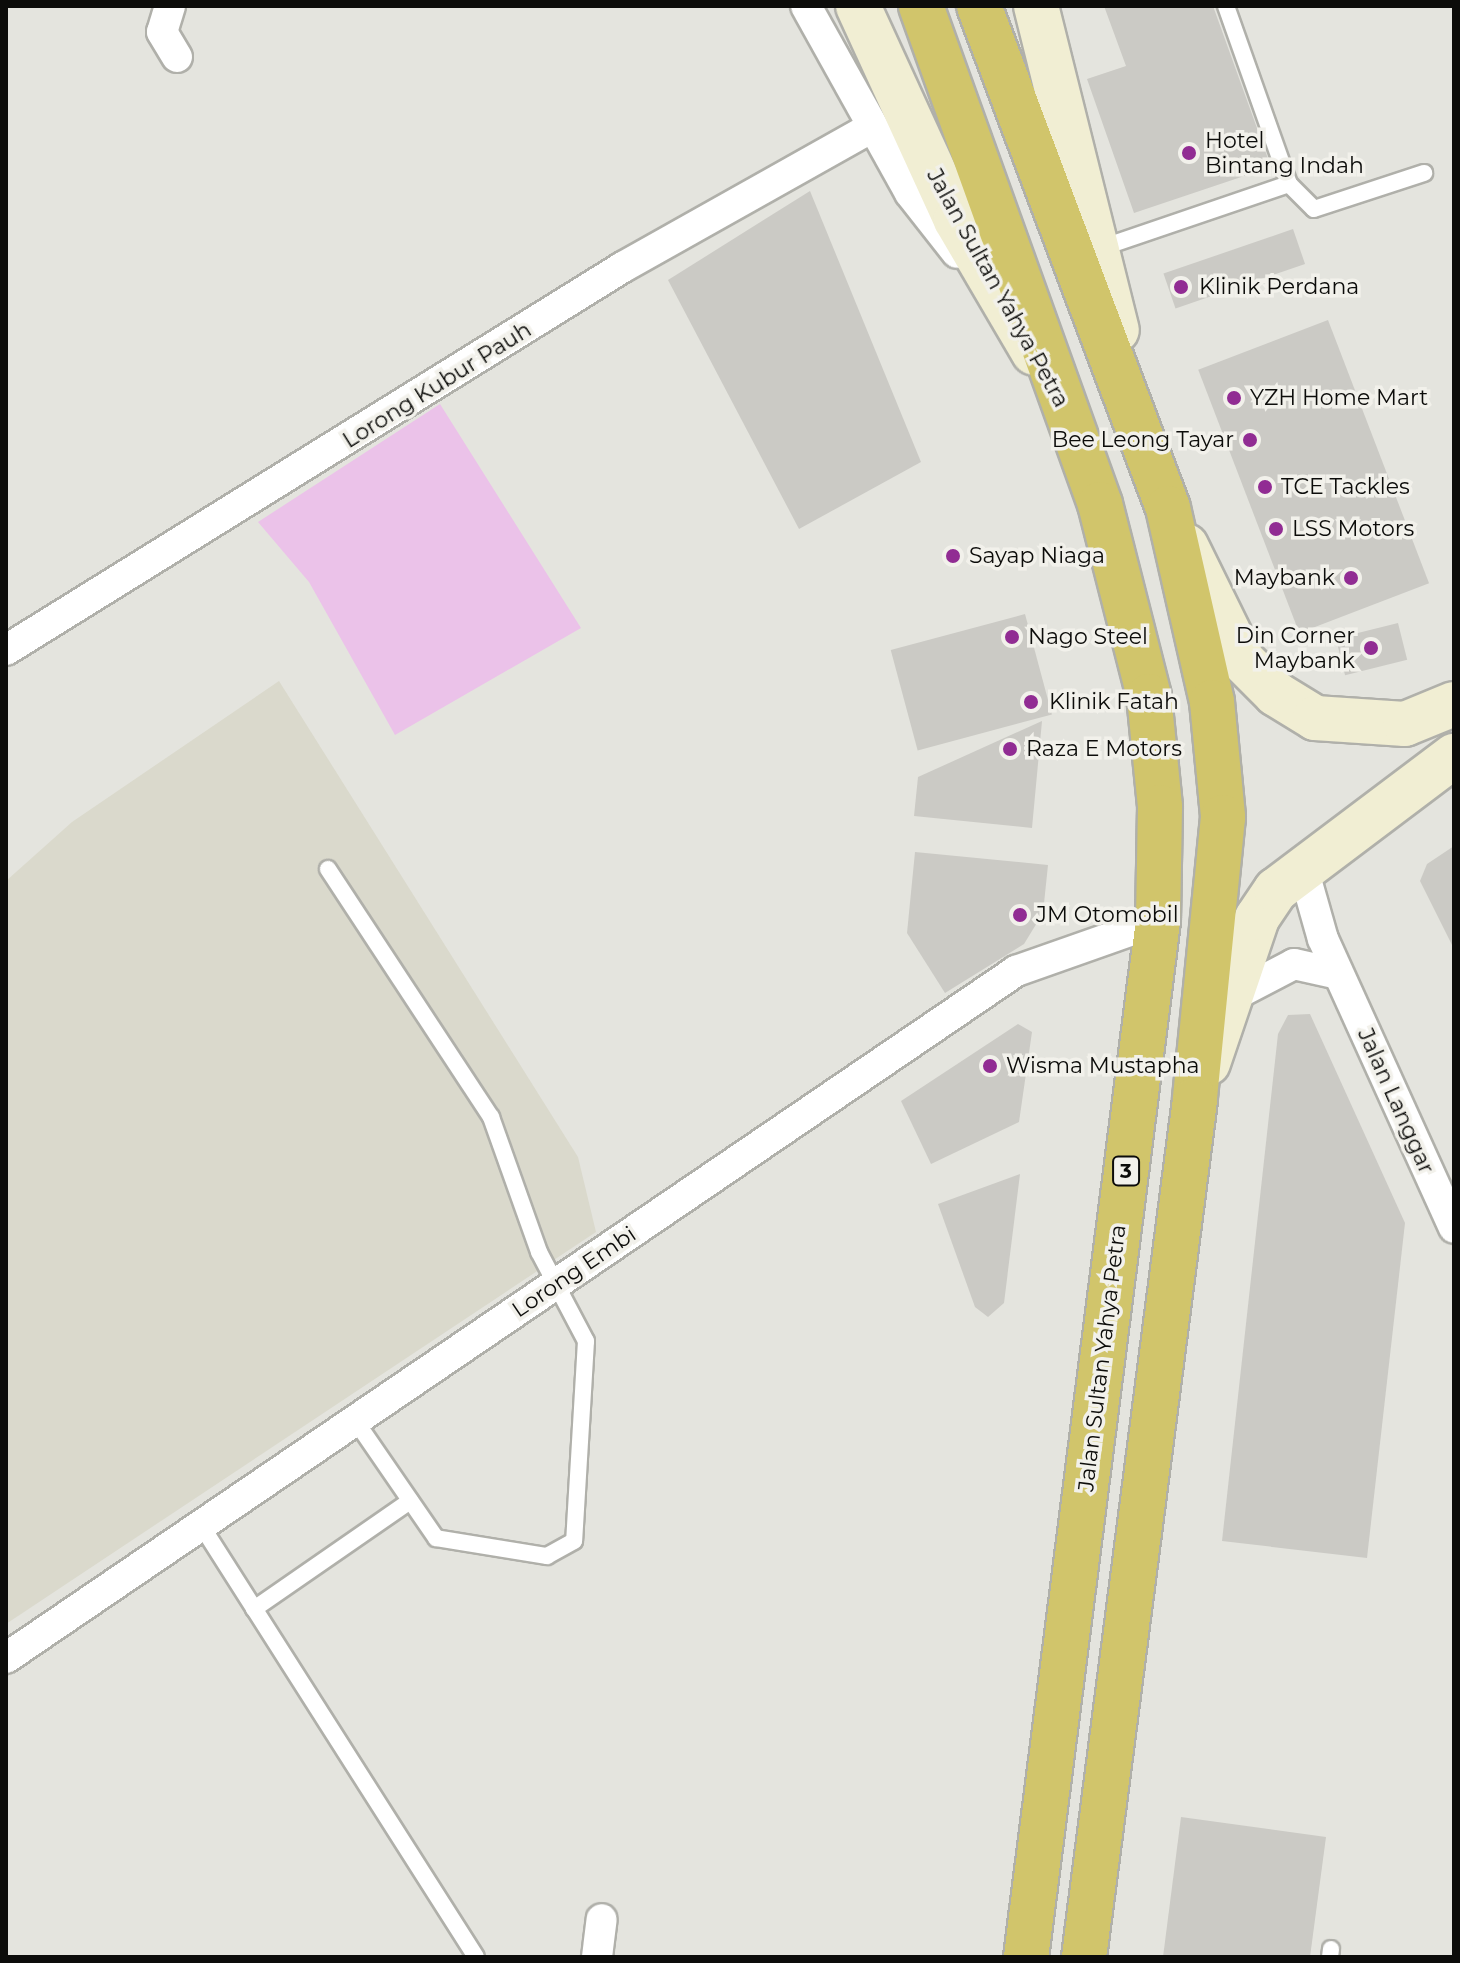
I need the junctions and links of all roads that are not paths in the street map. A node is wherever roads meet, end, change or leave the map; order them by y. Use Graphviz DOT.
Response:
graph roads {
  1 [pos="170,6"];
  2 [pos="806,6"];
  3 [pos="858,6"];
  4 [pos="979,6"];
  5 [pos="1036,6"];
  6 [pos="1226,6"];
  7 [pos="922,8"];
  8 [pos="177,57"];
  9 [pos="872,127"];
  10 [pos="1424,173"];
  11 [pos="1289,184"];
  12 [pos="1097,249"];
  13 [pos="1020,328"];
  14 [pos="1060,396"];
  15 [pos="1149,457"];
  16 [pos="1168,508"];
  17 [pos="6,650"];
  18 [pos="1454,704"];
  19 [pos="1454,756"];
  20 [pos="1302,865"];
  21 [pos="328,869"];
  22 [pos="1158,921"];
  23 [pos="1338,974"];
  24 [pos="1229,998"];
  25 [pos="1195,1100"];
  26 [pos="1454,1228"];
  27 [pos="556,1284"];
  28 [pos="355,1420"];
  29 [pos="410,1501"];
  30 [pos="201,1525"];
  31 [pos="254,1609"];
  32 [pos="6,1658"];
  33 [pos="602,1919"];
  34 [pos="476,1957"];
  35 [pos="597,1957"];
  36 [pos="1026,1957"];
  37 [pos="1084,1957"];
  1 -- 8 [label="street"];
  2 -- 9 [label="street"];
  3 -- 13 [label="main road, Jalan Sultan Yahya Petra / 3"];
  4 -- 15 [label="highway"];
  5 -- 12 [label="main road"];
  6 -- 11 [label="lane"];
  7 -- 14 [label="highway"];
  9 -- 13 [label="street"];
  9 -- 17 [label="street, Lorong Kubur Pauh"];
  10 -- 11 [label="lane"];
  11 -- 12 [label="lane"];
  12 -- 15 [label="main road"];
  13 -- 14 [label="main road, Jalan Sultan Yahya Petra / 3"];
  14 -- 22 [label="highway, Jalan Sultan Yahya Petra / 3"];
  15 -- 16 [label="highway"];
  16 -- 18 [label="main road"];
  16 -- 25 [label="highway"];
  19 -- 20 [label="main road"];
  20 -- 23 [label="street, Jalan Langgar"];
  20 -- 24 [label="main road"];
  21 -- 27 [label="lane"];
  22 -- 27 [label="street, Lorong Embi"];
  22 -- 36 [label="highway, Jalan Sultan Yahya Petra / 3"];
  23 -- 24 [label="street"];
  23 -- 26 [label="street, Jalan Langgar"];
  24 -- 25 [label="main road"];
  25 -- 37 [label="highway"];
  27 -- 28 [label="street, Lorong Embi"];
  27 -- 29 [label="lane"];
  28 -- 29 [label="lane"];
  28 -- 30 [label="street, Lorong Embi"];
  29 -- 31 [label="lane"];
  30 -- 31 [label="lane"];
  30 -- 32 [label="street, Lorong Embi"];
  31 -- 34 [label="lane"];
  33 -- 35 [label="street"];
}
